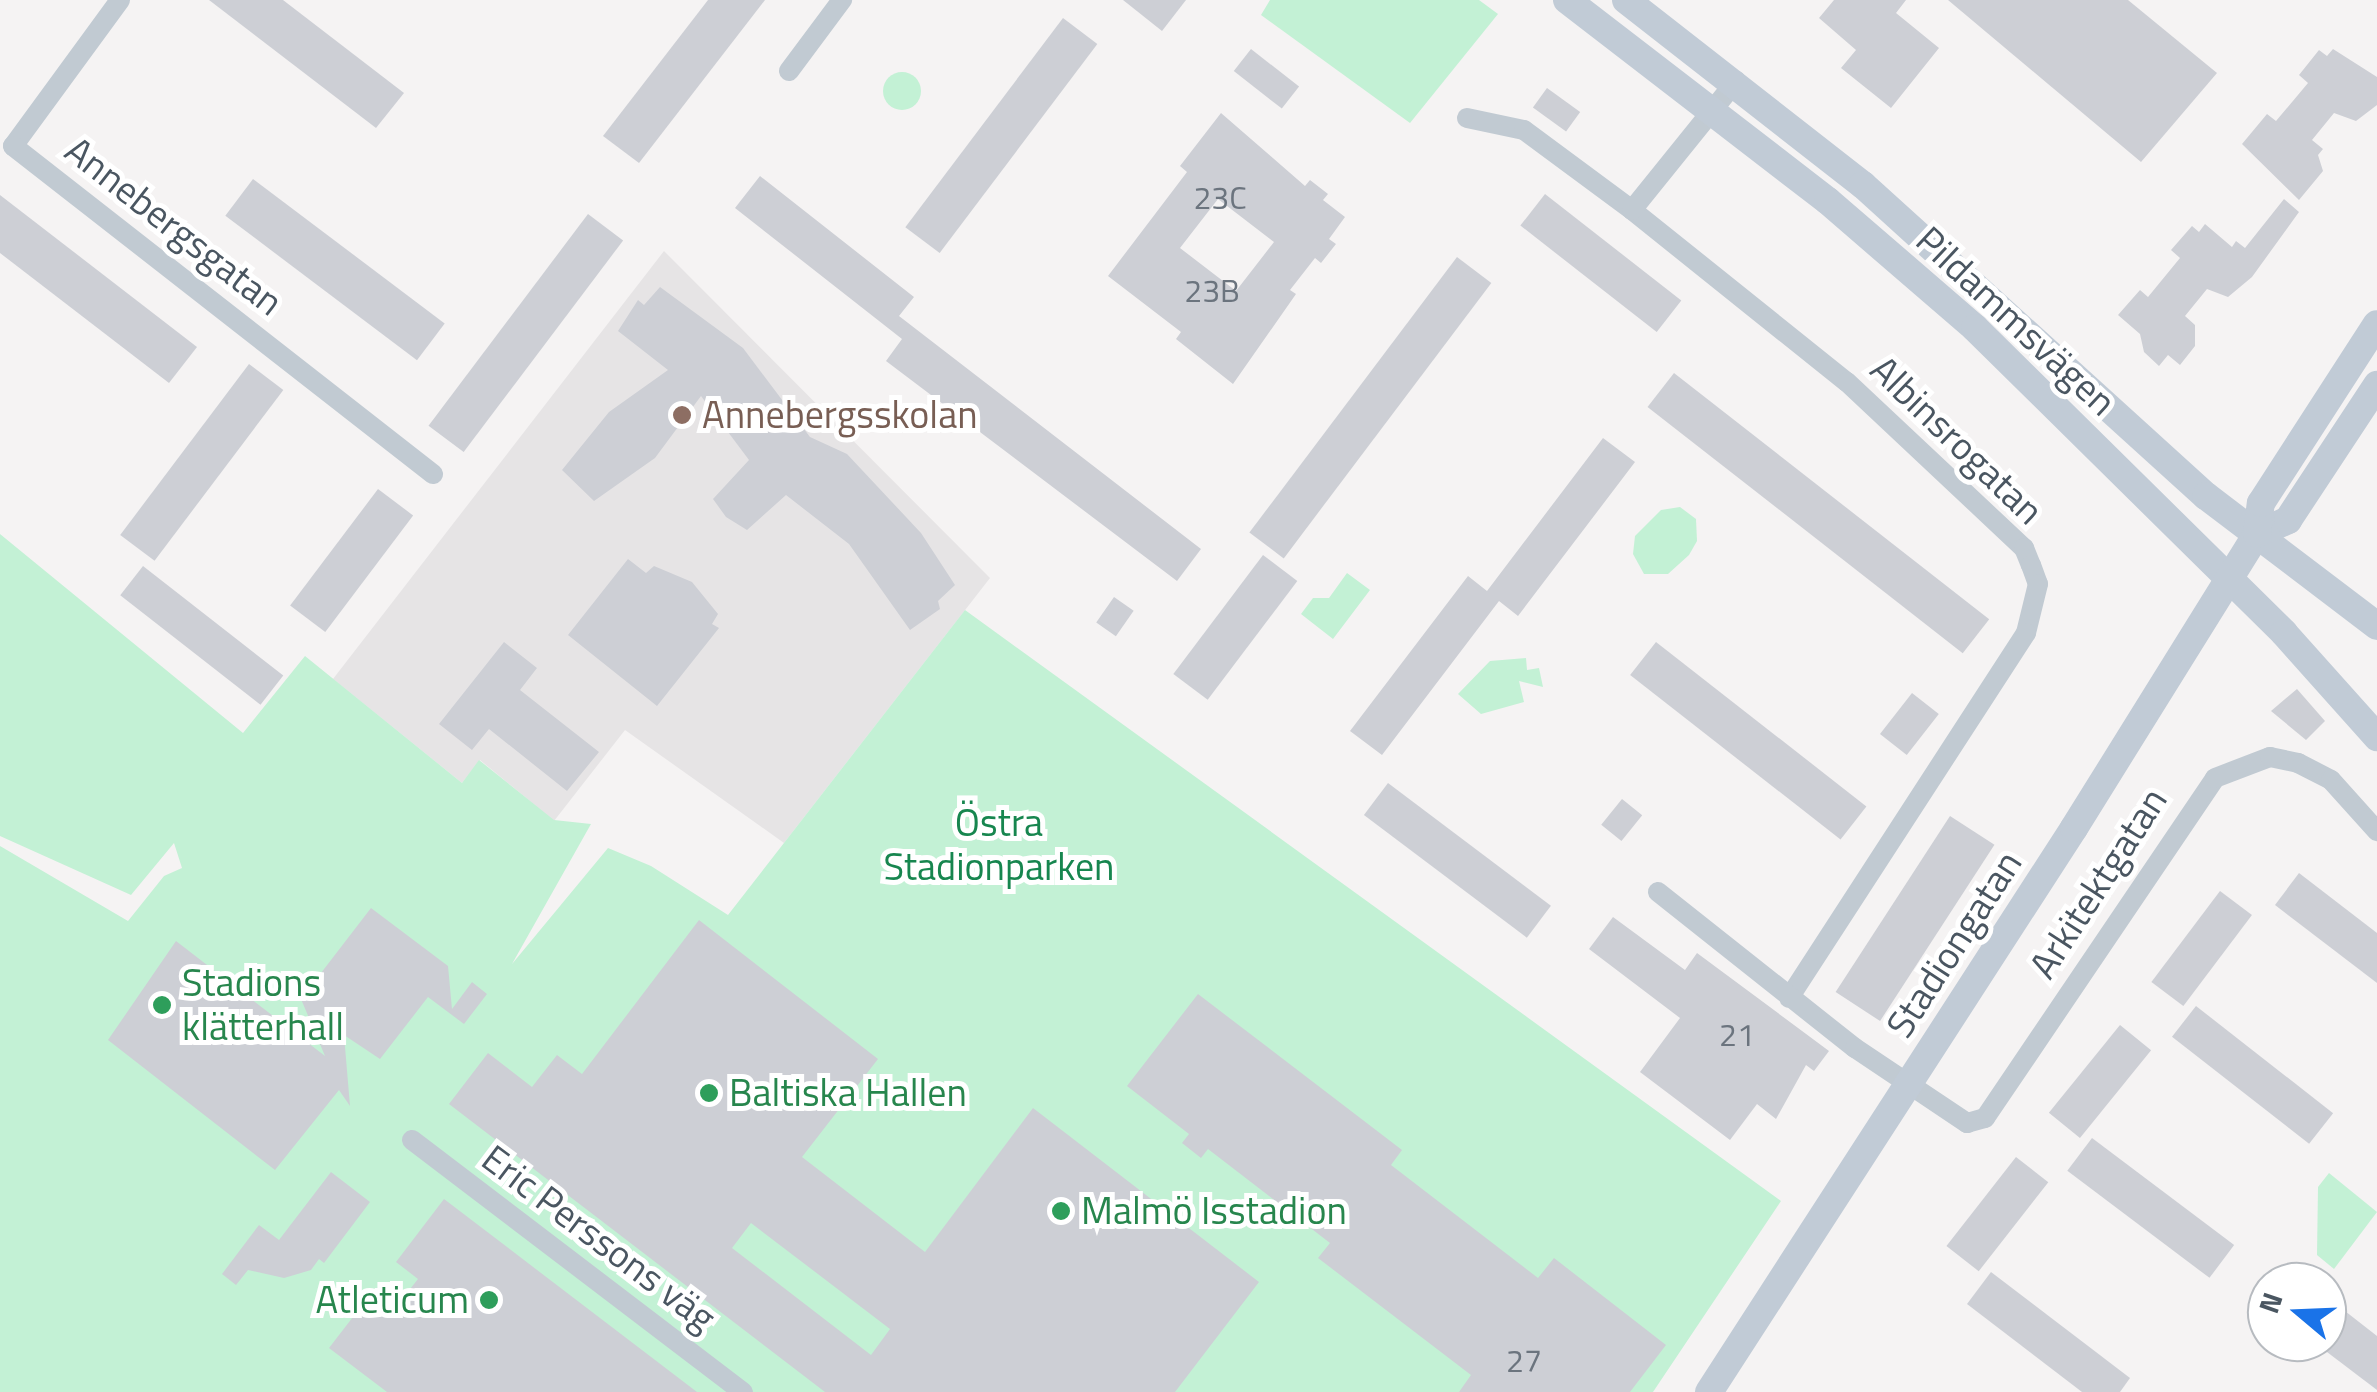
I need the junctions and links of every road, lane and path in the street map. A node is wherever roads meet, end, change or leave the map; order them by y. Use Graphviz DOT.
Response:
graph roads {
  1 [pos="120,0"];
  2 [pos="842,0"];
  3 [pos="1567,0"];
  4 [pos="1626,0"];
  5 [pos="789,71"];
  6 [pos="1736,81"];
  7 [pos="1714,109"];
  8 [pos="1467,118"];
  9 [pos="1632,210"];
  10 [pos="2377,324"];
  11 [pos="2377,385"];
  12 [pos="433,474"];
  13 [pos="2304,497"];
  14 [pos="2256,534"];
  15 [pos="2227,577"];
  16 [pos="2324,582"];
  17 [pos="2377,626"];
  18 [pos="2377,737"];
  19 [pos="2377,831"];
  20 [pos="1658,892"];
  21 [pos="1789,998"];
  22 [pos="1909,1084"];
  23 [pos="412,1140"];
  24 [pos="742,1392"];
  25 [pos="1709,1392"];
  1 -- 12 [label="street, Annebergsgatan"];
  2 -- 5 [label="street"];
  3 -- 7 [label="main road, Pildammsvägen"];
  4 -- 6 [label="main road, Pildammsvägen"];
  6 -- 7 [label="street"];
  6 -- 14 [label="main road, Pildammsvägen"];
  7 -- 9 [label="street"];
  7 -- 15 [label="main road, Pildammsvägen"];
  8 -- 9 [label="street, Albinsrogatan"];
  9 -- 21 [label="street, Albinsrogatan"];
  10 -- 14 [label="main road, Stadiongatan"];
  11 -- 13 [label="main road, Stadiongatan"];
  13 -- 14 [label="main road, Stadiongatan"];
  13 -- 16 [label="main road"];
  14 -- 15 [label="main road, Stadiongatan"];
  14 -- 16 [label="main road, Pildammsvägen"];
  15 -- 18 [label="main road, Pildammsvägen"];
  15 -- 22 [label="main road, Stadiongatan"];
  16 -- 17 [label="main road, Pildammsvägen"];
  19 -- 22 [label="street, Arkitektgatan"];
  20 -- 21 [label="street, Arkitektgatan"];
  21 -- 22 [label="street, Arkitektgatan"];
  22 -- 25 [label="main road, Stadiongatan"];
  23 -- 24 [label="street, Eric Perssons väg"];
}
